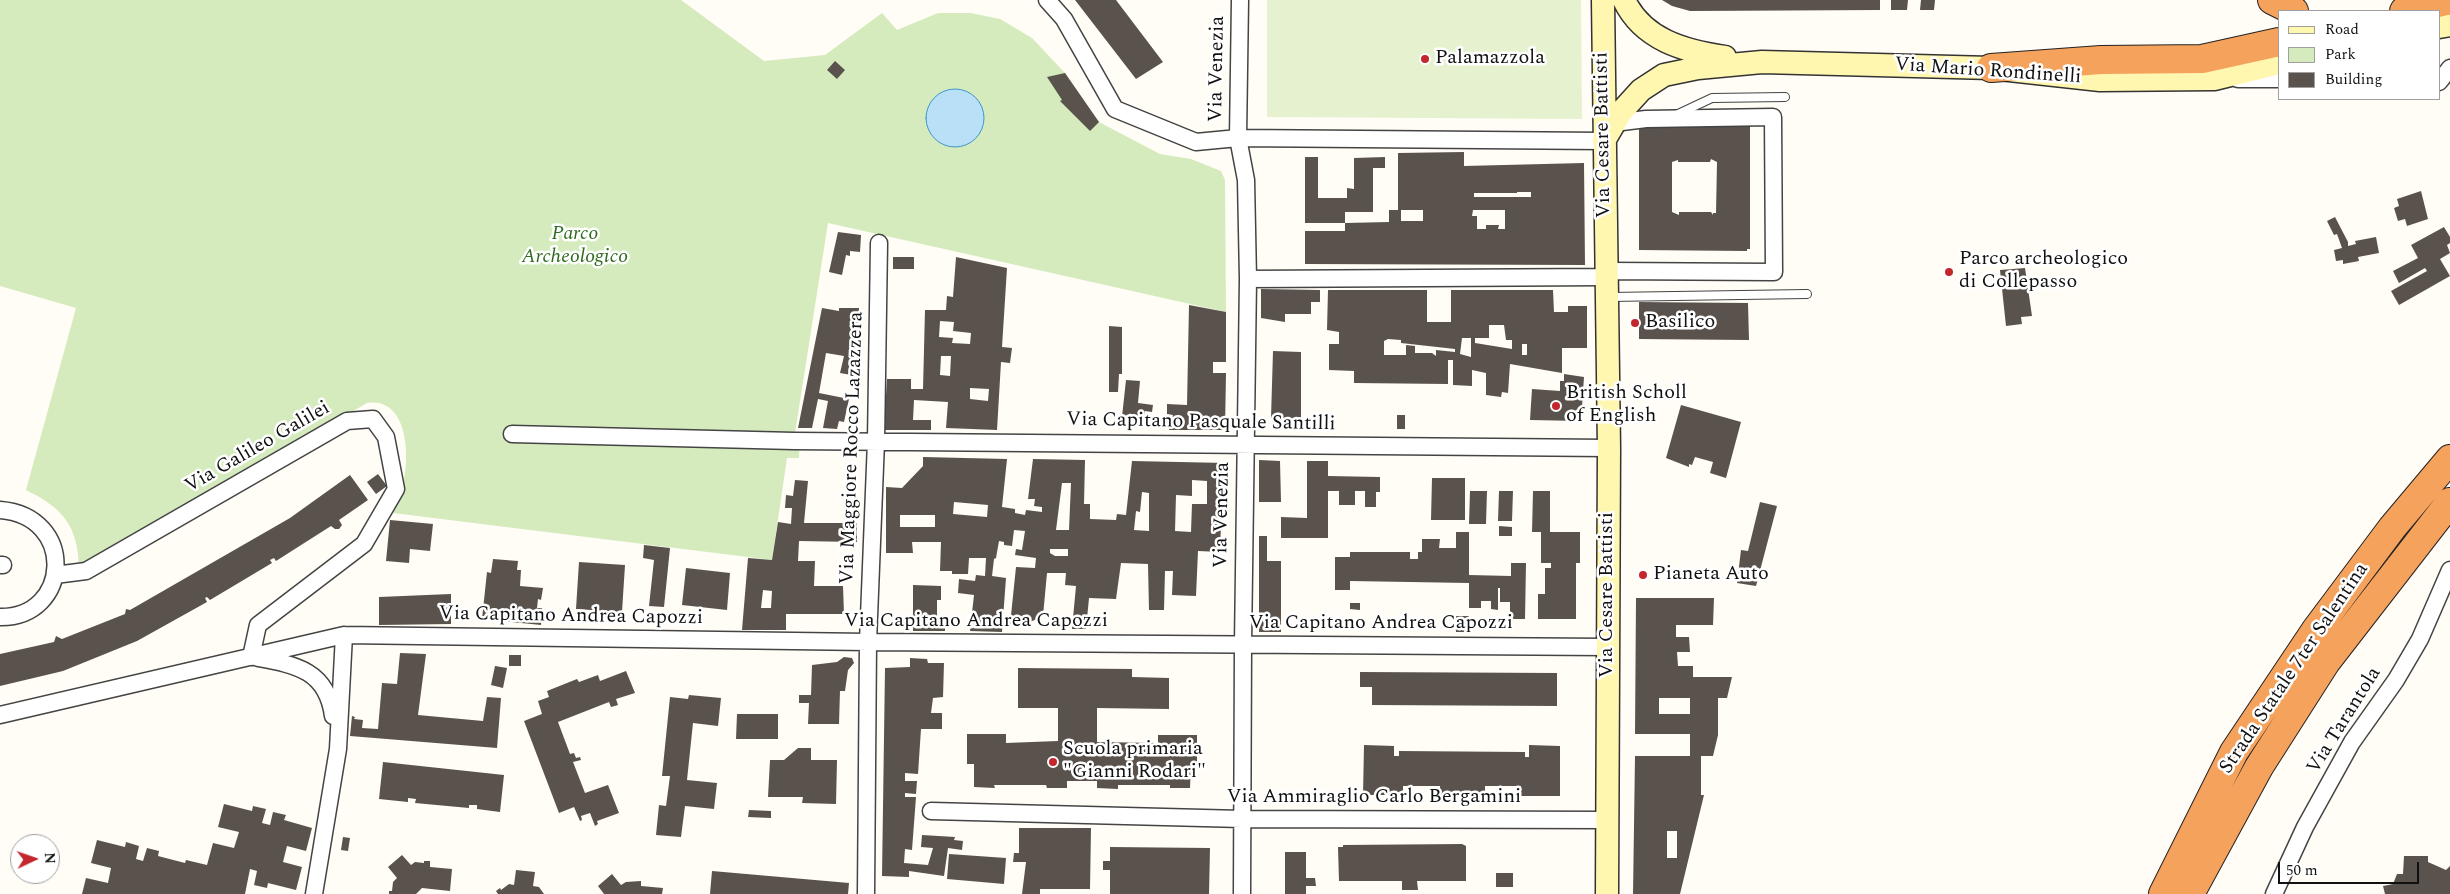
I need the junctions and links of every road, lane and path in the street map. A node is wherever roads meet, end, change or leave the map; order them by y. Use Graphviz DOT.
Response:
graph roads {
  1 [pos="1047,0"];
  2 [pos="1240,0"];
  3 [pos="1602,0"];
  4 [pos="1624,0"];
  5 [pos="2272,0"];
  6 [pos="2450,0"];
  7 [pos="2292,10"];
  8 [pos="2410,10"];
  9 [pos="2278,42"];
  10 [pos="1762,62"];
  11 [pos="2278,63"];
  12 [pos="1991,68"];
  13 [pos="2450,68"];
  14 [pos="2214,78"];
  15 [pos="2278,79"];
  16 [pos="2440,82"];
  17 [pos="1785,97"];
  18 [pos="1670,118"];
  19 [pos="1609,132"];
  20 [pos="1238,138"];
  21 [pos="879,243"];
  22 [pos="1248,279"];
  23 [pos="1606,281"];
  24 [pos="1807,294"];
  25 [pos="512,434"];
  26 [pos="876,441"];
  27 [pos="1245,445"];
  28 [pos="1609,448"];
  29 [pos="2450,459"];
  30 [pos="2450,502"];
  31 [pos="0,510"];
  32 [pos="2450,570"];
  33 [pos="55,576"];
  34 [pos="0,617"];
  35 [pos="344,635"];
  36 [pos="868,642"];
  37 [pos="1242,644"];
  38 [pos="1608,647"];
  39 [pos="251,656"];
  40 [pos="0,715"];
  41 [pos="338,749"];
  42 [pos="931,811"];
  43 [pos="1242,819"];
  44 [pos="1607,820"];
  45 [pos="314,894"];
  46 [pos="866,894"];
  47 [pos="1242,894"];
  48 [pos="1607,894"];
  49 [pos="2163,894"];
  50 [pos="2190,894"];
  51 [pos="2274,894"];
  1 -- 20 [label="street, Via Venezia"];
  2 -- 20 [label="street, Via Venezia"];
  3 -- 19 [label="main road, Via Cesare Battisti"];
  4 -- 10 [label="main road, Via Mario Rondinelli"];
  5 -- 7 [label="highway"];
  6 -- 8 [label="highway"];
  9 -- 12 [label="highway"];
  10 -- 12 [label="main road, Via Mario Rondinelli"];
  10 -- 19 [label="main road, Via Mario Rondinelli"];
  11 -- 14 [label="main road, Via Mario Rondinelli"];
  12 -- 14 [label="main road, Via Mario Rondinelli"];
  13 -- 16 [label="street"];
  14 -- 15 [label="street, Via Mario Rondinelli"];
  17 -- 18 [label="lane"];
  18 -- 19 [label="street, Via Cesare Battisti"];
  18 -- 23 [label="street, Via Cesare Battisti"];
  19 -- 20 [label="street"];
  19 -- 23 [label="main road, Via Cesare Battisti"];
  20 -- 22 [label="street, Via Venezia"];
  21 -- 26 [label="street, Via Maggiore Rocco Lazazzera"];
  22 -- 23 [label="street"];
  22 -- 27 [label="street, Via Venezia"];
  23 -- 24 [label="lane"];
  23 -- 28 [label="main road, Via Cesare Battisti"];
  25 -- 26 [label="street, Via Capitano Pasquale Santilli"];
  26 -- 27 [label="street, Via Capitano Pasquale Santilli"];
  26 -- 36 [label="street, Via Maggiore Rocco Lazazzera"];
  27 -- 28 [label="street, Via Capitano Pasquale Santilli"];
  27 -- 37 [label="street, Via Venezia"];
  28 -- 38 [label="main road, Via Cesare Battisti"];
  29 -- 49 [label="highway, Strada Statale 7ter Salentina"];
  30 -- 50 [label="highway, Strada Statale 7ter Salentina"];
  31 -- 33 [label="street"];
  32 -- 51 [label="street, Via Tarantola"];
  33 -- 34 [label="street"];
  33 -- 39 [label="street, Via Galileo Galilei"];
  35 -- 36 [label="street, Via Capitano Andrea Capozzi"];
  35 -- 39 [label="street"];
  35 -- 41 [label="street"];
  36 -- 37 [label="street, Via Capitano Andrea Capozzi"];
  36 -- 46 [label="street, Via Maggiore Rocco Lazazzera"];
  37 -- 38 [label="street, Via Capitano Andrea Capozzi"];
  37 -- 43 [label="street, Via Venezia"];
  38 -- 44 [label="main road, Via Cesare Battisti"];
  39 -- 40 [label="street"];
  39 -- 41 [label="street"];
  41 -- 45 [label="street"];
  42 -- 43 [label="street, Via Ammiraglio Carlo Bergamini"];
  43 -- 44 [label="street, Via Ammiraglio Carlo Bergamini"];
  43 -- 47 [label="street, Via Venezia"];
  44 -- 48 [label="main road, Via Cesare Battisti"];
}
